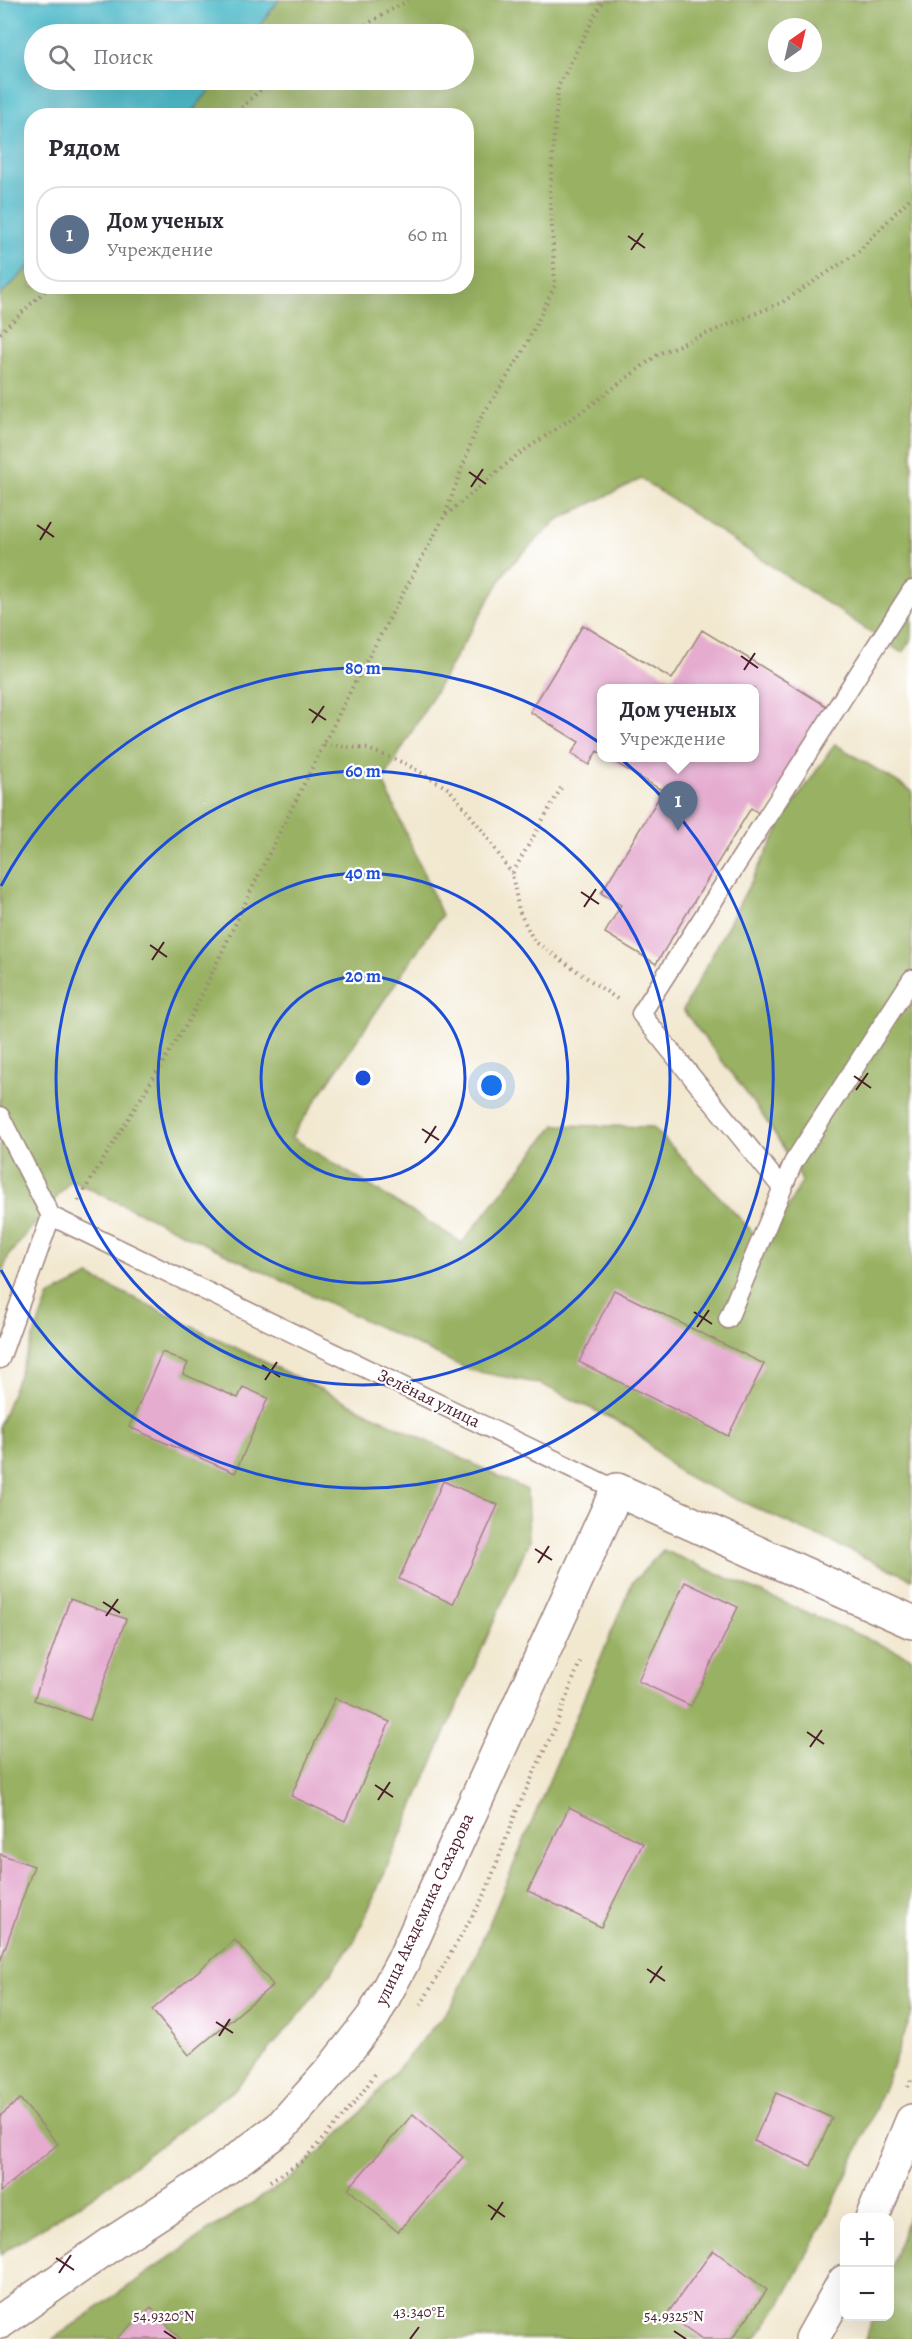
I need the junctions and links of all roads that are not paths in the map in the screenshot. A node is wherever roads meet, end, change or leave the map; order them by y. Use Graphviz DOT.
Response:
graph roads {
  1 [pos="912,590"];
  2 [pos="912,979"];
  3 [pos="0,1116"];
  4 [pos="782,1188"];
  5 [pos="58,1219"];
  6 [pos="728,1319"];
  7 [pos="0,1359"];
  8 [pos="617,1490"];
  9 [pos="912,1622"];
  10 [pos="912,2121"];
  11 [pos="874,2213"];
  12 [pos="840,2289"];
  13 [pos="0,2322"];
  14 [pos="812,2339"];
  1 -- 4 [label="lane"];
  2 -- 4 [label="lane"];
  3 -- 5 [label="lane"];
  4 -- 6 [label="lane"];
  5 -- 7 [label="lane"];
  5 -- 8 [label="lane, Зелёная улица"];
  8 -- 9 [label="street, Зелёная улица"];
  8 -- 13 [label="street, улица Академика Сахарова"];
  10 -- 11 [label="street"];
  12 -- 14 [label="street"];
}
